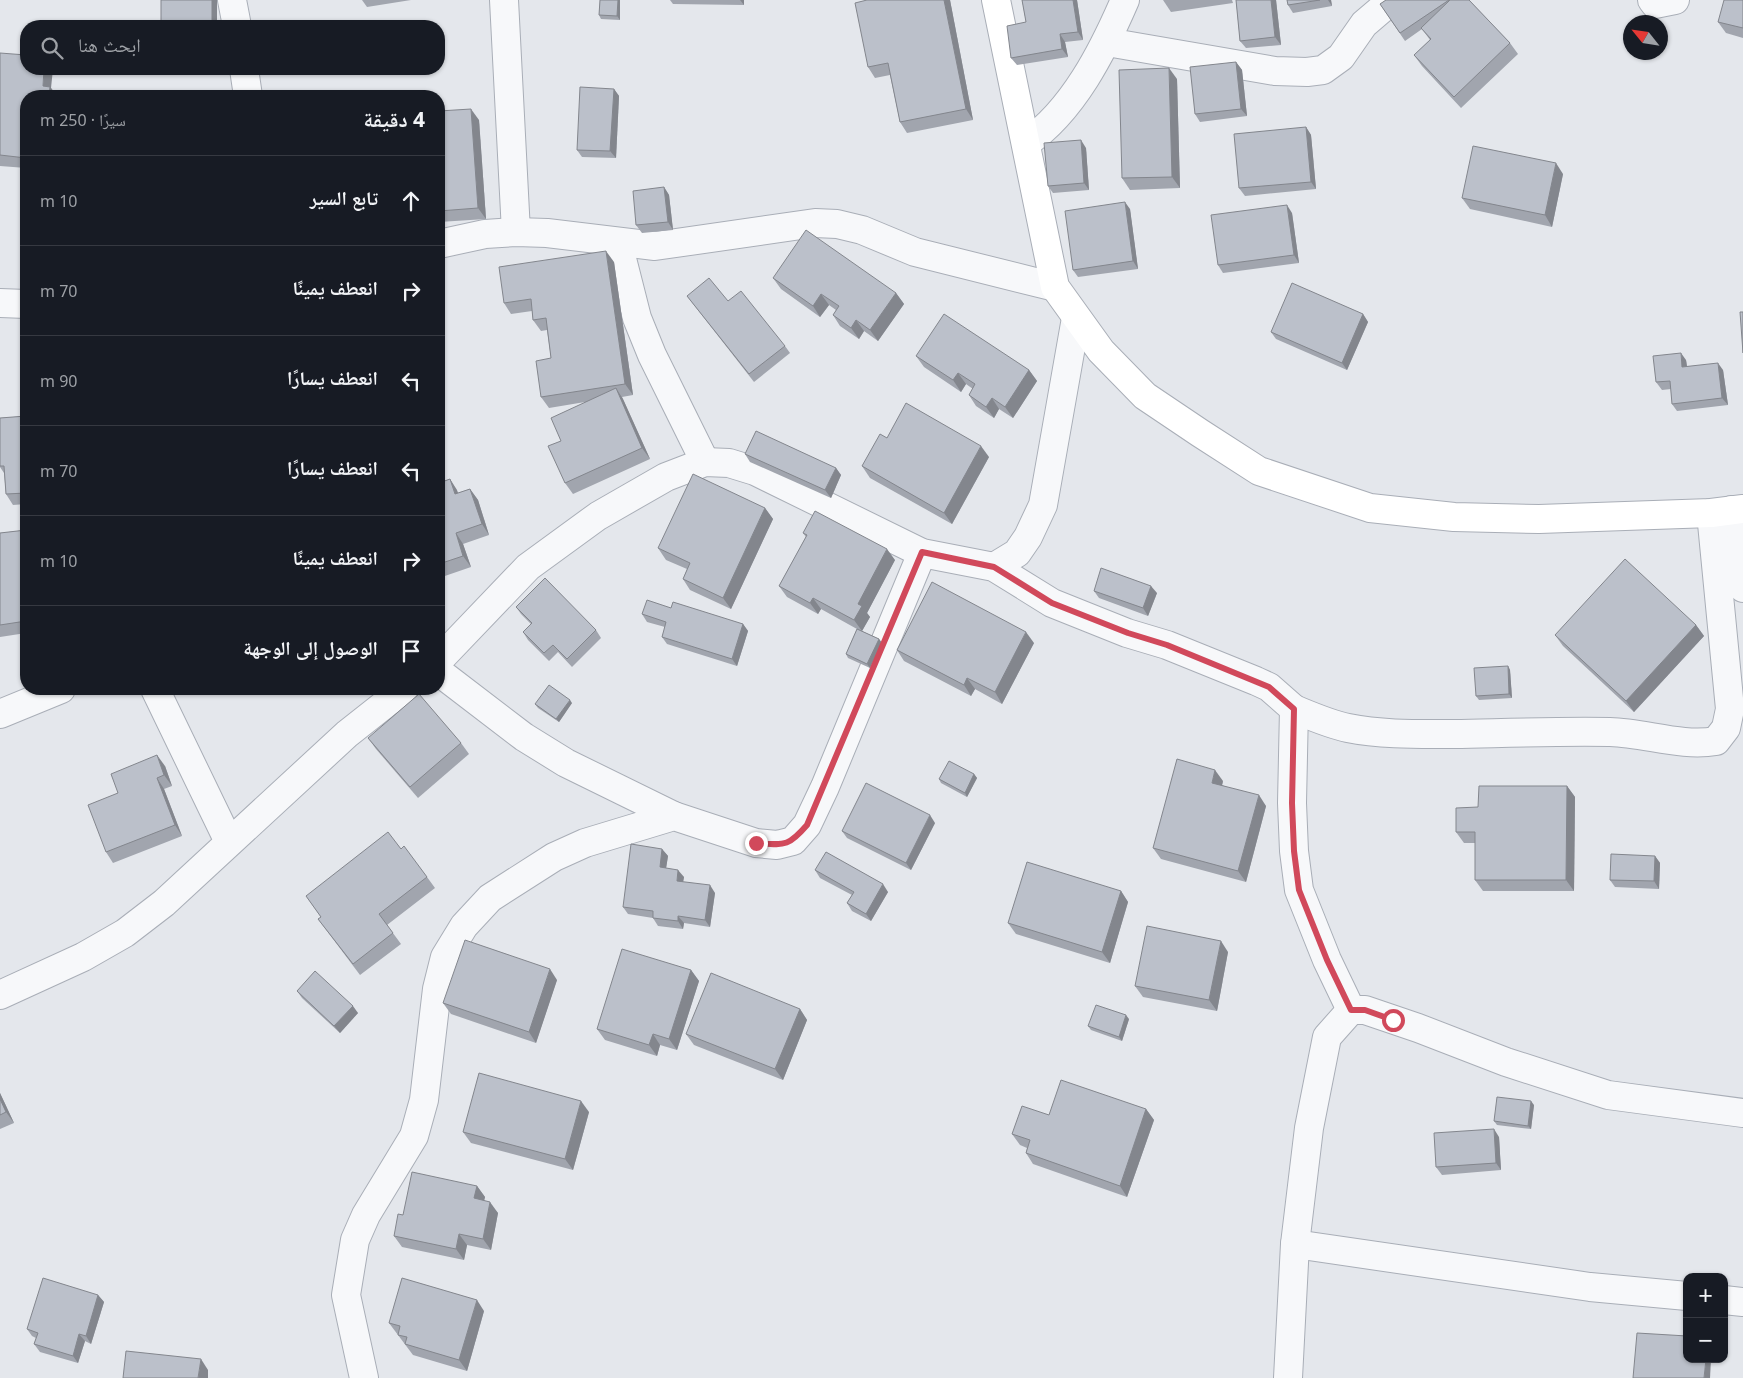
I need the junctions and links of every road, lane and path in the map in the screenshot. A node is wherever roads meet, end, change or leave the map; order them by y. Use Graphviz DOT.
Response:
graph roads {
  1 [pos="232,0"];
  2 [pos="504,0"];
  3 [pos="996,0"];
  4 [pos="1125,0"];
  5 [pos="1392,0"];
  6 [pos="1652,0"];
  7 [pos="1675,0"];
  8 [pos="235,20"];
  9 [pos="1107,42"];
  10 [pos="245,75"];
  11 [pos="247,90"];
  12 [pos="1026,143"];
  13 [pos="516,232"];
  14 [pos="445,243"];
  15 [pos="618,243"];
  16 [pos="1055,286"];
  17 [pos="0,303"];
  18 [pos="20,304"];
  19 [pos="1076,318"];
  20 [pos="705,462"];
  21 [pos="1729,511"];
  22 [pos="922,552"];
  23 [pos="994,567"];
  24 [pos="1743,588"];
  25 [pos="445,654"];
  26 [pos="445,677"];
  27 [pos="47,695"];
  28 [pos="158,695"];
  29 [pos="396,695"];
  30 [pos="1294,709"];
  31 [pos="0,714"];
  32 [pos="674,816"];
  33 [pos="229,842"];
  34 [pos="2,988"];
  35 [pos="1351,1010"];
  36 [pos="1743,1113"];
  37 [pos="1295,1244"];
  38 [pos="1683,1296"];
  39 [pos="1728,1300"];
  40 [pos="1743,1302"];
  41 [pos="364,1378"];
  42 [pos="1288,1378"];
  1 -- 8 [label="street"];
  2 -- 13 [label="street"];
  3 -- 12 [label="main road"];
  4 -- 9 [label="street"];
  5 -- 9 [label="street"];
  6 -- 7 [label="street"];
  9 -- 12 [label="street"];
  10 -- 11 [label="street"];
  12 -- 16 [label="main road"];
  13 -- 14 [label="street"];
  13 -- 15 [label="street"];
  15 -- 16 [label="street"];
  15 -- 20 [label="street"];
  16 -- 19 [label="main road"];
  17 -- 18 [label="street"];
  19 -- 21 [label="main road"];
  19 -- 23 [label="street"];
  20 -- 22 [label="street"];
  20 -- 25 [label="street"];
  21 -- 24 [label="street"];
  21 -- 30 [label="street"];
  22 -- 23 [label="street"];
  22 -- 32 [label="street"];
  23 -- 30 [label="street"];
  26 -- 32 [label="street"];
  27 -- 31 [label="street"];
  28 -- 33 [label="street"];
  29 -- 33 [label="street"];
  30 -- 35 [label="street"];
  32 -- 41 [label="street"];
  33 -- 34 [label="street"];
  35 -- 36 [label="street"];
  35 -- 37 [label="street"];
  37 -- 38 [label="street"];
  37 -- 42 [label="street"];
  39 -- 40 [label="street"];
}
